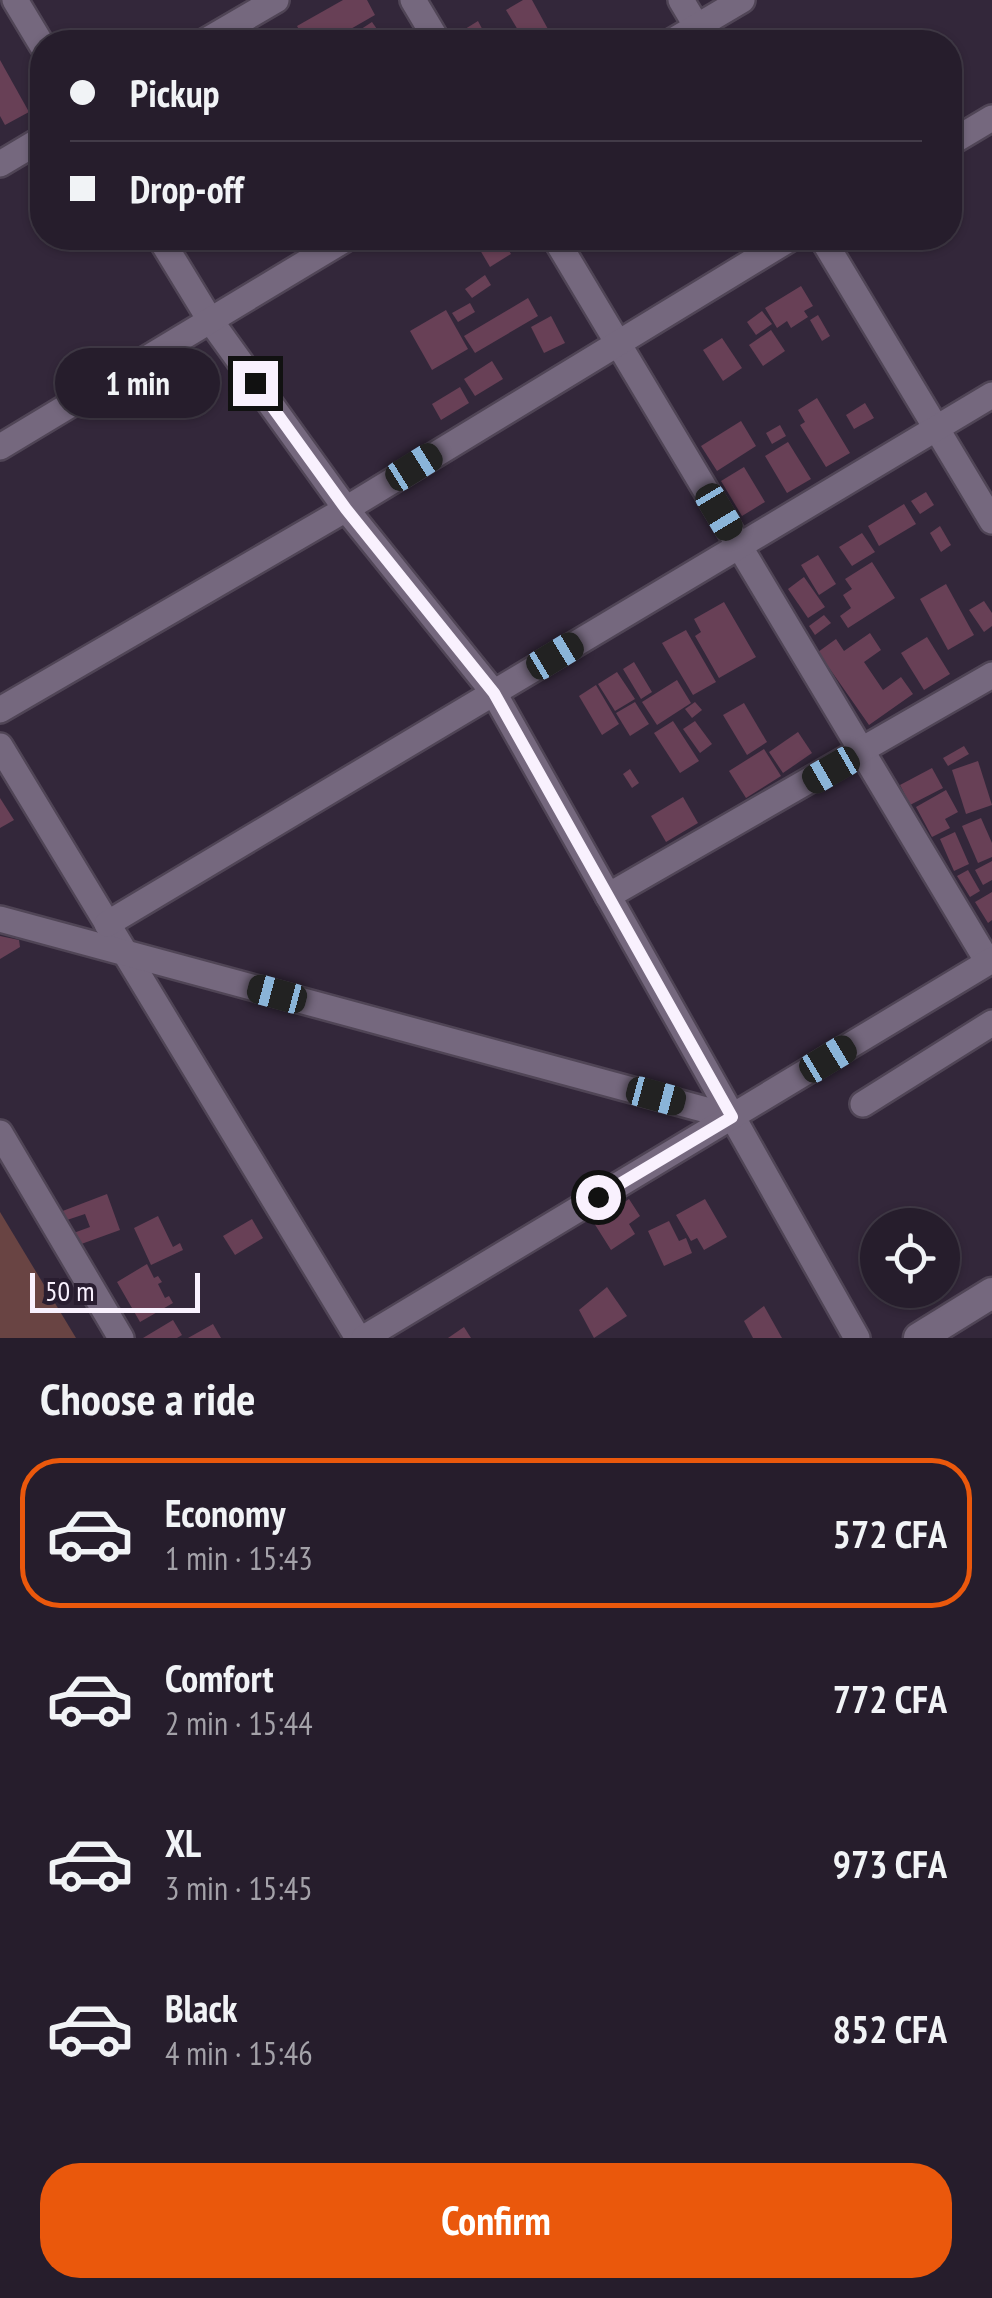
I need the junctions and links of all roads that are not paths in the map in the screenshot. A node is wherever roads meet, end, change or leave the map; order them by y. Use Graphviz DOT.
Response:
graph roads {
  1 [pos="15,0"];
  2 [pos="276,0"];
  3 [pos="413,0"];
  4 [pos="680,0"];
  5 [pos="742,0"];
  6 [pos="33,30"];
  7 [pos="225,30"];
  8 [pos="431,30"];
  9 [pos="698,30"];
  10 [pos="707,30"];
  11 [pos="992,118"];
  12 [pos="962,135"];
  13 [pos="30,146"];
  14 [pos="0,164"];
  15 [pos="167,250"];
  16 [pos="328,250"];
  17 [pos="562,250"];
  18 [pos="771,250"];
  19 [pos="829,250"];
  20 [pos="210,320"];
  21 [pos="617,342"];
  22 [pos="992,396"];
  23 [pos="936,428"];
  24 [pos="0,447"];
  25 [pos="346,509"];
  26 [pos="992,522"];
  27 [pos="740,546"];
  28 [pos="992,675"];
  29 [pos="494,693"];
  30 [pos="0,710"];
  31 [pos="0,746"];
  32 [pos="862,752"];
  33 [pos="608,896"];
  34 [pos="0,919"];
  35 [pos="108,924"];
  36 [pos="125,953"];
  37 [pos="990,961"];
  38 [pos="992,1023"];
  39 [pos="864,1104"];
  40 [pos="732,1117"];
  41 [pos="0,1134"];
  42 [pos="992,1293"];
  43 [pos="121,1338"];
  44 [pos="361,1338"];
  45 [pos="857,1338"];
  46 [pos="919,1338"];
  1 -- 6 [label="street"];
  2 -- 7 [label="street"];
  3 -- 8 [label="street"];
  4 -- 9 [label="street"];
  5 -- 10 [label="street"];
  11 -- 12 [label="street"];
  13 -- 14 [label="street"];
  15 -- 20 [label="street"];
  16 -- 20 [label="street"];
  17 -- 21 [label="street"];
  18 -- 21 [label="street"];
  19 -- 23 [label="street"];
  20 -- 24 [label="street"];
  20 -- 25 [label="street"];
  21 -- 25 [label="street"];
  21 -- 27 [label="street"];
  22 -- 23 [label="street"];
  23 -- 26 [label="street"];
  23 -- 27 [label="street"];
  25 -- 29 [label="street"];
  25 -- 30 [label="street"];
  27 -- 29 [label="street"];
  27 -- 32 [label="street"];
  28 -- 32 [label="street"];
  29 -- 33 [label="street"];
  29 -- 35 [label="street"];
  31 -- 35 [label="street"];
  32 -- 33 [label="street"];
  32 -- 37 [label="street"];
  33 -- 40 [label="street"];
  34 -- 36 [label="street"];
  35 -- 36 [label="street"];
  36 -- 40 [label="street"];
  36 -- 44 [label="street"];
  37 -- 40 [label="street"];
  38 -- 39 [label="street"];
  40 -- 44 [label="street"];
  40 -- 45 [label="street"];
  41 -- 43 [label="street"];
  42 -- 46 [label="street"];
}
